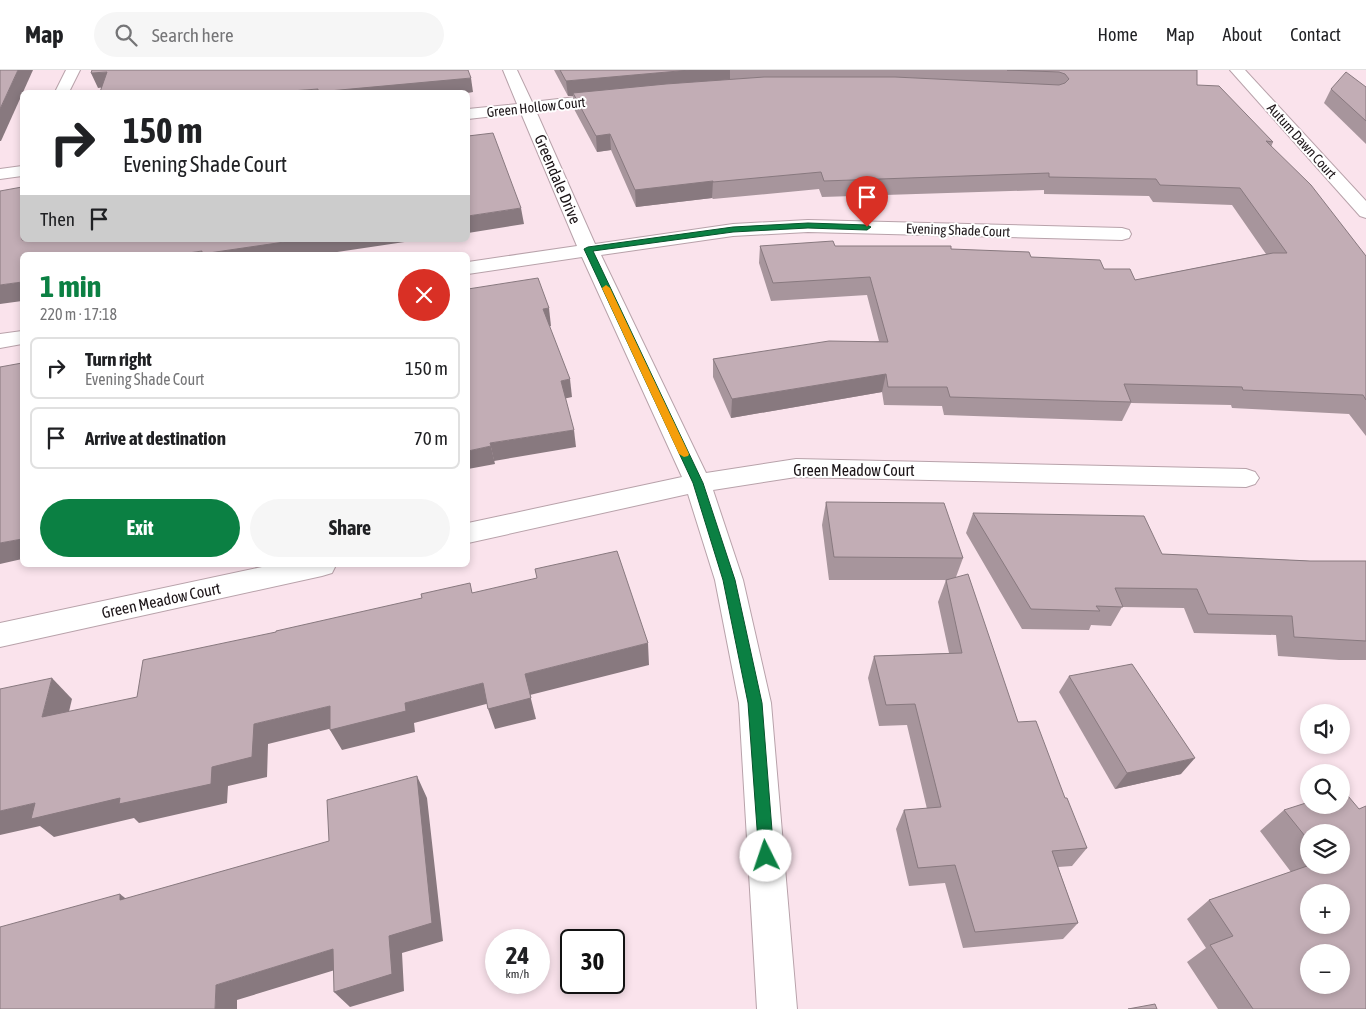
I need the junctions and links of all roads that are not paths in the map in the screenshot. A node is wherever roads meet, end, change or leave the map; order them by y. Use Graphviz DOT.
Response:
graph roads {
  1 [pos="73,70"];
  2 [pos="510,70"];
  3 [pos="1237,70"];
  4 [pos="63,90"];
  5 [pos="626,96"];
  6 [pos="528,108"];
  7 [pos="470,114"];
  8 [pos="20,171"];
  9 [pos="0,174"];
  10 [pos="1366,212"];
  11 [pos="1122,234"];
  12 [pos="588,249"];
  13 [pos="470,268"];
  14 [pos="20,338"];
  15 [pos="0,342"];
  16 [pos="1246,478"];
  17 [pos="698,483"];
  18 [pos="470,533"];
  19 [pos="313,567"];
  20 [pos="0,635"];
  21 [pos="777,1009"];
  1 -- 4 [label="street"];
  2 -- 6 [label="street, Greendale Drive"];
  3 -- 10 [label="street, Autum Dawn Court"];
  5 -- 6 [label="street, Green Hollow Court"];
  6 -- 7 [label="street, Green Hollow Court"];
  6 -- 12 [label="street, Greendale Drive"];
  8 -- 9 [label="street"];
  11 -- 12 [label="street, Evening Shade Court"];
  12 -- 13 [label="street, Evening Shade Court"];
  12 -- 17 [label="street, Greendale Drive"];
  14 -- 15 [label="street"];
  16 -- 17 [label="street, Green Meadow Court"];
  17 -- 18 [label="street, Green Meadow Court"];
  17 -- 21 [label="street, Greendale Drive"];
  19 -- 20 [label="street, Green Meadow Court"];
}
